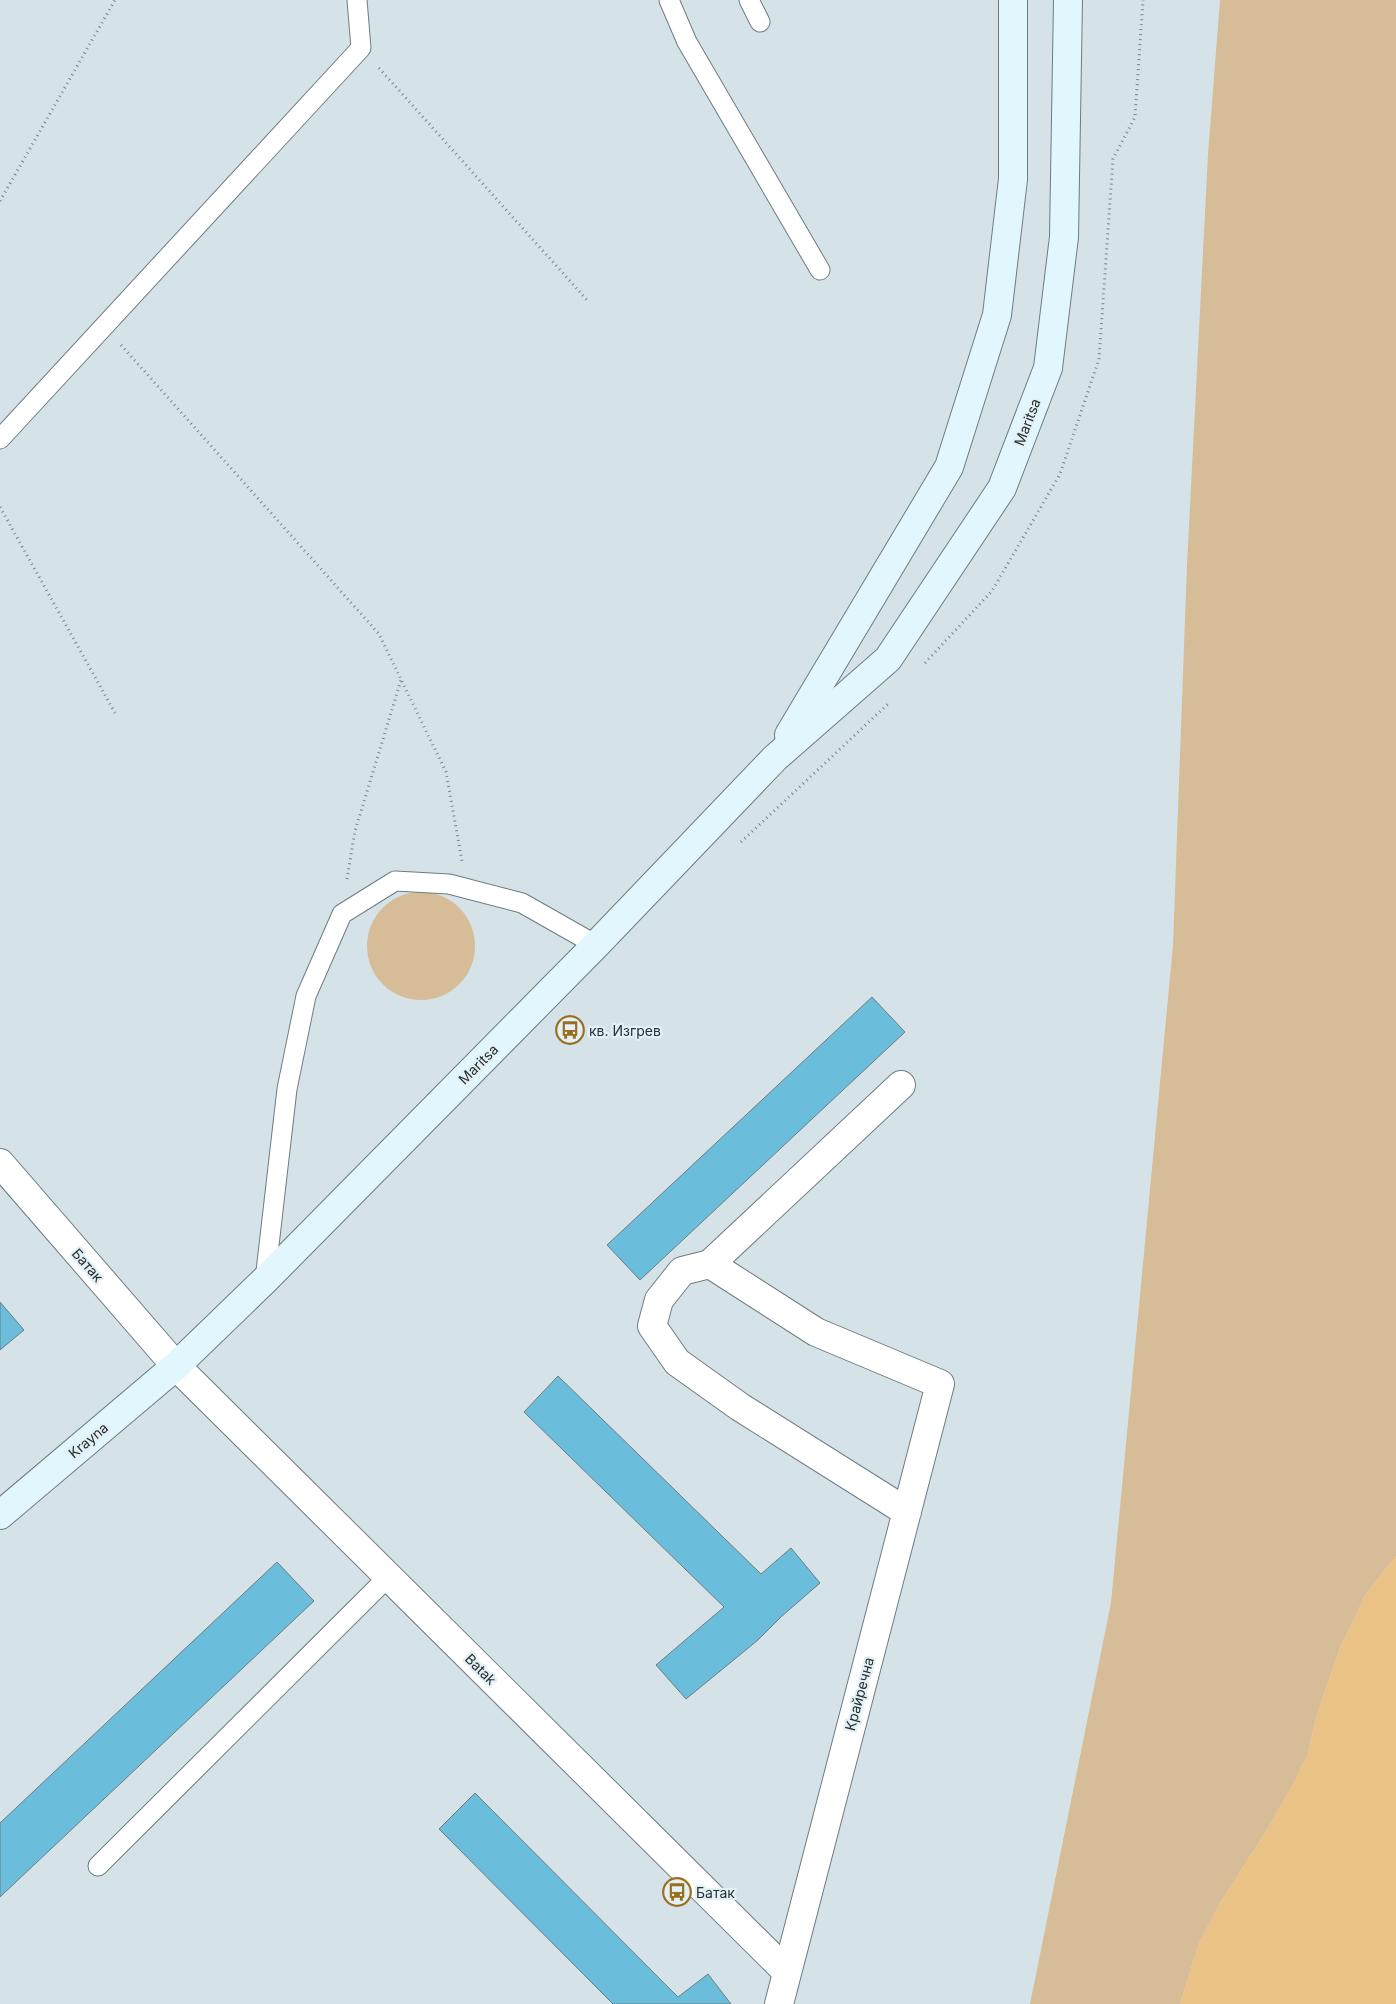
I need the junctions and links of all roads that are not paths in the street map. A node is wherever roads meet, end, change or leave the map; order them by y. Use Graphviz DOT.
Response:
graph roads {
  1 [pos="357,0"];
  2 [pos="669,0"];
  3 [pos="748,0"];
  4 [pos="1013,0"];
  5 [pos="1068,0"];
  6 [pos="760,22"];
  7 [pos="820,270"];
  8 [pos="0,439"];
  9 [pos="775,758"];
  10 [pos="596,945"];
  11 [pos="901,1085"];
  12 [pos="0,1163"];
  13 [pos="710,1264"];
  14 [pos="265,1280"];
  15 [pos="176,1366"];
  16 [pos="907,1512"];
  17 [pos="0,1515"];
  18 [pos="388,1577"];
  19 [pos="98,1866"];
  20 [pos="786,1971"];
  21 [pos="779,2004"];
  1 -- 8 [label="lane"];
  2 -- 7 [label="lane"];
  3 -- 6 [label="lane"];
  4 -- 9 [label="street, Maritsa"];
  5 -- 9 [label="street, Maritsa"];
  9 -- 10 [label="street, Maritsa"];
  10 -- 14 [label="street, Maritsa"];
  10 -- 14 [label="lane"];
  11 -- 13 [label="street"];
  12 -- 15 [label="street, Батак"];
  13 -- 16 [label="street, Крайречна"];
  13 -- 16 [label="street"];
  14 -- 15 [label="street, Maritsa"];
  15 -- 17 [label="street, Krayna"];
  15 -- 18 [label="street, Batak"];
  16 -- 20 [label="street, Крайречна"];
  18 -- 19 [label="lane"];
  18 -- 20 [label="street, Batak"];
  20 -- 21 [label="street, Крайречна"];
}
